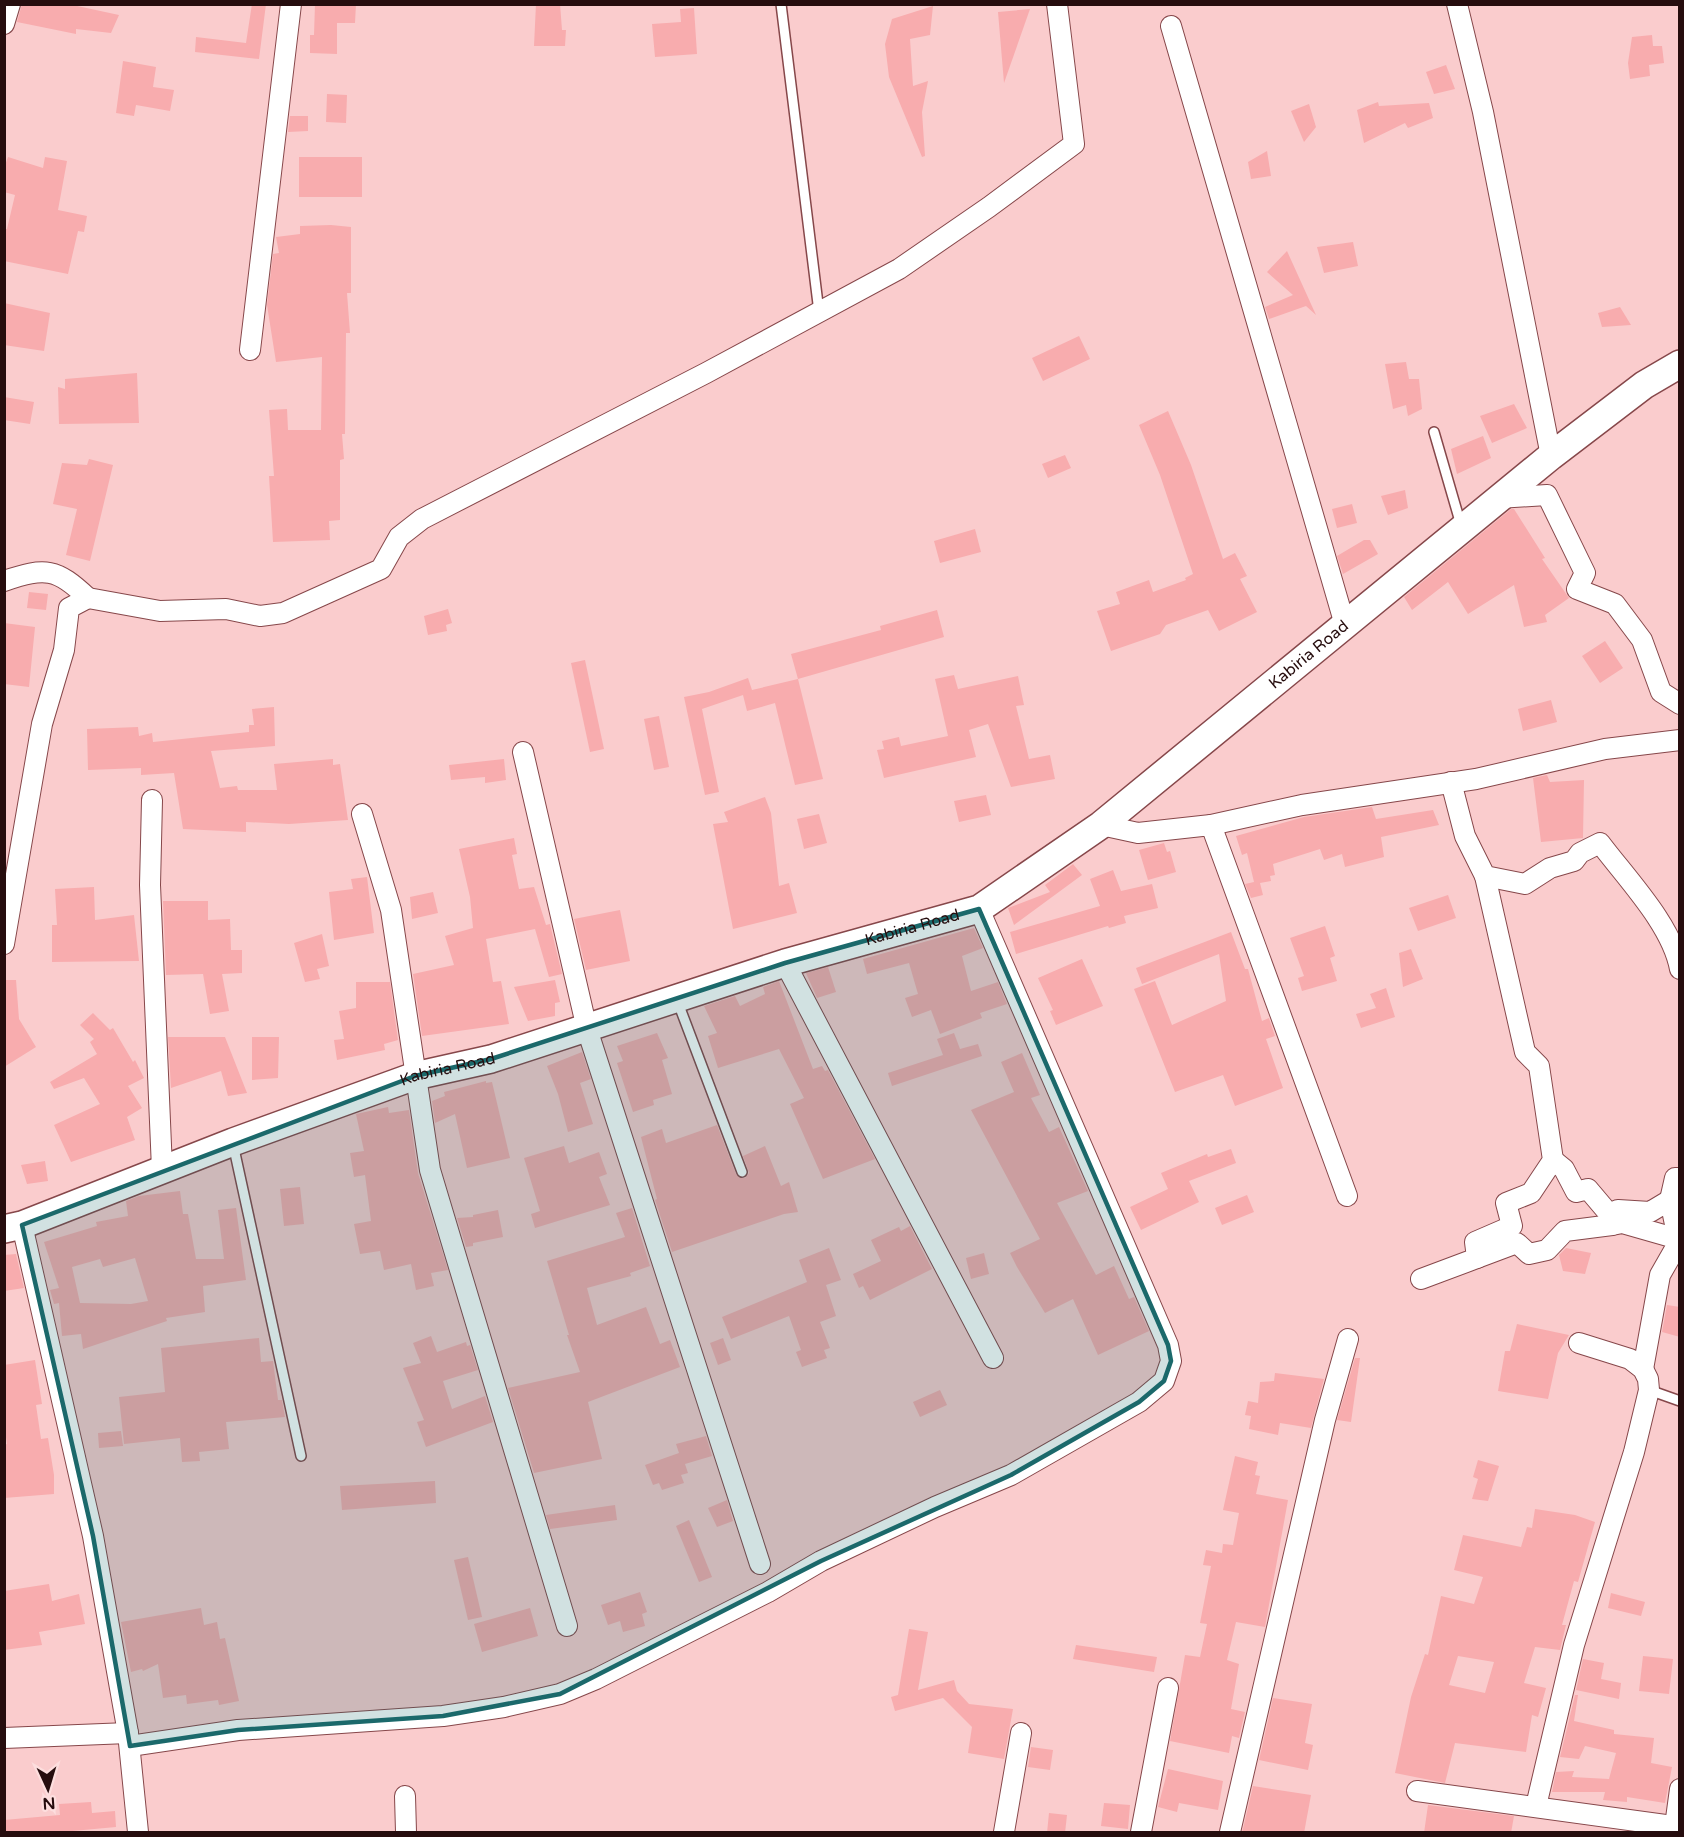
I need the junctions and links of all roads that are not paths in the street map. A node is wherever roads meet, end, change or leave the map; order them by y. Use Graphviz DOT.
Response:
graph roads {
  1 [pos="10,4"];
  2 [pos="291,4"];
  3 [pos="781,4"];
  4 [pos="1057,4"];
  5 [pos="1457,4"];
  6 [pos="4,24"];
  7 [pos="1171,26"];
  8 [pos="819,312"];
  9 [pos="250,350"];
  10 [pos="1680,363"];
  11 [pos="1434,432"];
  12 [pos="1551,456"];
  13 [pos="1498,498"];
  14 [pos="1462,527"];
  15 [pos="4,581"];
  16 [pos="88,598"];
  17 [pos="1345,625"];
  18 [pos="1680,704"];
  19 [pos="1680,740"];
  20 [pos="523,752"];
  21 [pos="1451,782"];
  22 [pos="152,800"];
  23 [pos="362,814"];
  24 [pos="1101,825"];
  25 [pos="1211,825"];
  26 [pos="1485,876"];
  27 [pos="979,909"];
  28 [pos="4,944"];
  29 [pos="785,963"];
  30 [pos="1680,969"];
  31 [pos="677,1000"];
  32 [pos="587,1029"];
  33 [pos="415,1076"];
  34 [pos="233,1142"];
  35 [pos="1552,1160"];
  36 [pos="162,1169"];
  37 [pos="741,1172"];
  38 [pos="1680,1178"];
  39 [pos="1347,1196"];
  40 [pos="1670,1200"];
  41 [pos="1612,1225"];
  42 [pos="13,1227"];
  43 [pos="1679,1239"];
  44 [pos="1477,1258"];
  45 [pos="1421,1279"];
  46 [pos="1348,1339"];
  47 [pos="1579,1343"];
  48 [pos="993,1358"];
  49 [pos="1643,1369"];
  50 [pos="1649,1390"];
  51 [pos="1680,1401"];
  52 [pos="301,1456"];
  53 [pos="760,1564"];
  54 [pos="567,1626"];
  55 [pos="1168,1688"];
  56 [pos="1021,1733"];
  57 [pos="4,1738"];
  58 [pos="129,1740"];
  59 [pos="1680,1789"];
  60 [pos="1417,1791"];
  61 [pos="405,1796"];
  62 [pos="1536,1806"];
  63 [pos="1580,1823"];
  64 [pos="1677,1826"];
  65 [pos="138,1833"];
  66 [pos="406,1833"];
  67 [pos="1004,1833"];
  68 [pos="1141,1833"];
  69 [pos="1230,1833"];
  1 -- 6 [label="street"];
  2 -- 9 [label="street"];
  3 -- 8 [label="lane"];
  4 -- 8 [label="street"];
  5 -- 12 [label="street"];
  7 -- 17 [label="street"];
  8 -- 16 [label="street"];
  10 -- 12 [label="main road, Kabiria Road"];
  11 -- 14 [label="lane"];
  12 -- 13 [label="main road, Kabiria Road"];
  13 -- 14 [label="main road, Kabiria Road"];
  13 -- 18 [label="street"];
  14 -- 17 [label="main road, Kabiria Road"];
  15 -- 16 [label="street"];
  16 -- 28 [label="street"];
  17 -- 24 [label="main road, Kabiria Road"];
  19 -- 21 [label="street"];
  20 -- 32 [label="street"];
  21 -- 25 [label="street"];
  21 -- 26 [label="street"];
  22 -- 36 [label="street"];
  23 -- 33 [label="street"];
  24 -- 25 [label="street"];
  24 -- 27 [label="main road, Kabiria Road"];
  25 -- 39 [label="street"];
  26 -- 30 [label="street"];
  26 -- 35 [label="street"];
  27 -- 29 [label="main road, Kabiria Road"];
  27 -- 58 [label="street"];
  29 -- 31 [label="main road, Kabiria Road"];
  29 -- 48 [label="street"];
  31 -- 32 [label="main road, Kabiria Road"];
  31 -- 37 [label="lane"];
  32 -- 33 [label="main road, Kabiria Road"];
  32 -- 53 [label="street"];
  33 -- 34 [label="main road, Kabiria Road"];
  33 -- 54 [label="street"];
  34 -- 36 [label="main road, Kabiria Road"];
  34 -- 52 [label="lane"];
  35 -- 41 [label="street"];
  35 -- 44 [label="street"];
  36 -- 42 [label="main road, Kabiria Road"];
  38 -- 40 [label="street"];
  40 -- 41 [label="street"];
  40 -- 43 [label="street"];
  41 -- 43 [label="street"];
  41 -- 44 [label="street"];
  42 -- 58 [label="street"];
  43 -- 49 [label="street"];
  44 -- 45 [label="street"];
  46 -- 69 [label="street"];
  47 -- 49 [label="street"];
  49 -- 50 [label="street"];
  50 -- 51 [label="lane"];
  50 -- 62 [label="street"];
  55 -- 68 [label="street"];
  56 -- 67 [label="street"];
  57 -- 58 [label="street"];
  58 -- 65 [label="street"];
  59 -- 64 [label="street"];
  60 -- 62 [label="street"];
  61 -- 66 [label="street"];
  62 -- 63 [label="street"];
  63 -- 64 [label="street"];
}
